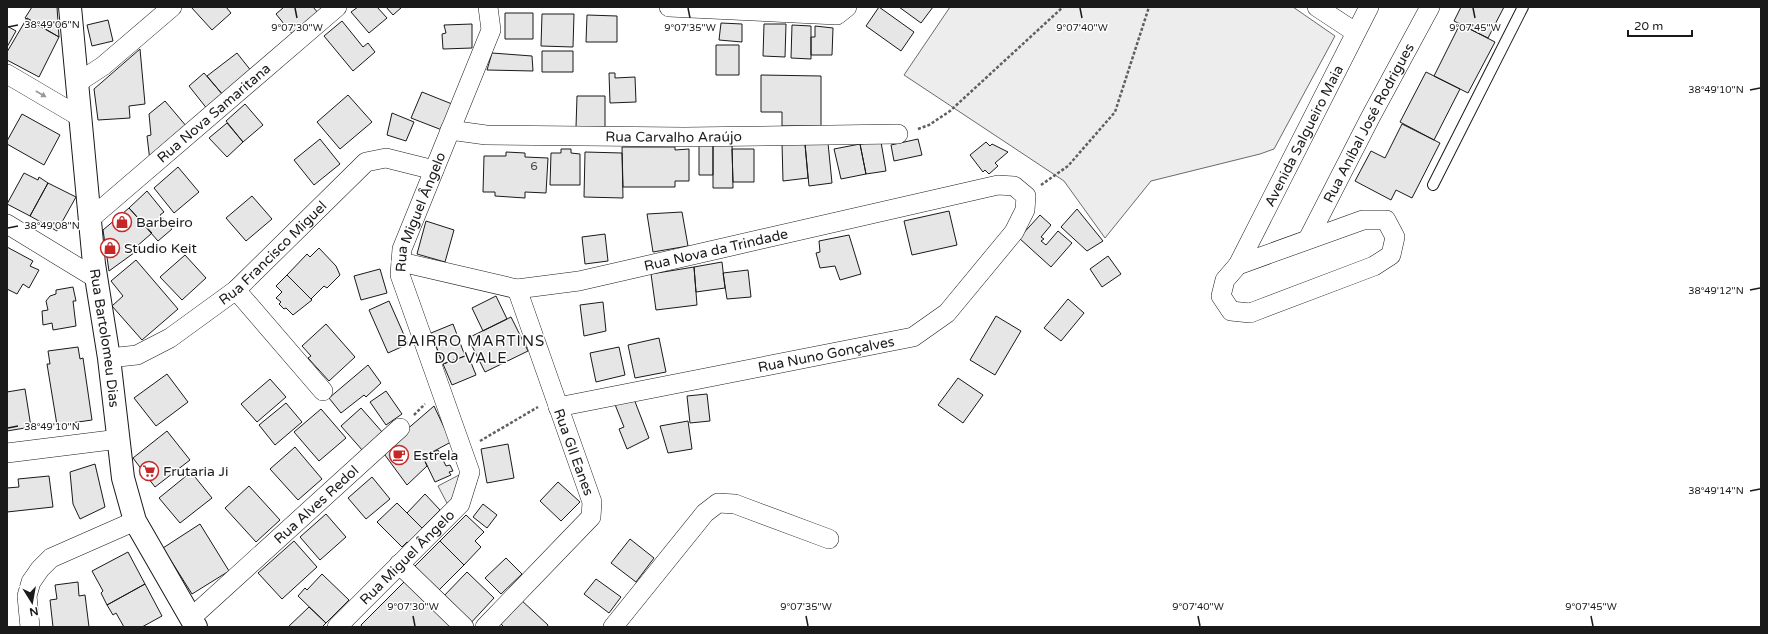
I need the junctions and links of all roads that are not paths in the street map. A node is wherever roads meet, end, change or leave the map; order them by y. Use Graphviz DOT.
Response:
graph roads {
  1 [pos="70,7"];
  2 [pos="172,7"];
  3 [pos="337,7"];
  4 [pos="488,7"];
  5 [pos="669,7"];
  6 [pos="1316,7"];
  7 [pos="1369,7"];
  8 [pos="1430,7"];
  9 [pos="1523,7"];
  10 [pos="842,11"];
  11 [pos="1356,32"];
  12 [pos="7,74"];
  13 [pos="77,83"];
  14 [pos="80,117"];
  15 [pos="450,130"];
  16 [pos="898,134"];
  17 [pos="434,170"];
  18 [pos="1433,185"];
  19 [pos="1026,196"];
  20 [pos="90,219"];
  21 [pos="7,224"];
  22 [pos="1308,239"];
  23 [pos="401,262"];
  24 [pos="1238,264"];
  25 [pos="97,279"];
  26 [pos="517,289"];
  27 [pos="236,290"];
  28 [pos="109,358"];
  29 [pos="323,391"];
  30 [pos="556,402"];
  31 [pos="400,428"];
  32 [pos="119,439"];
  33 [pos="7,453"];
  34 [pos="135,521"];
  35 [pos="829,539"];
  36 [pos="399,564"];
  37 [pos="194,622"];
  38 [pos="30,627"];
  39 [pos="337,627"];
  40 [pos="464,627"];
  41 [pos="485,627"];
  42 [pos="613,627"];
  1 -- 13 [label="street, Rua Bartolomeu Dias"];
  2 -- 13 [label="street"];
  3 -- 20 [label="street, Rua Nova Samaritana"];
  4 -- 15 [label="street, Rua Miguel Ângelo"];
  5 -- 10 [label="street"];
  6 -- 11 [label="street"];
  7 -- 11 [label="street, Avenida Salgueiro Maia"];
  8 -- 22 [label="street, Rua Aníbal José Rodrigues"];
  9 -- 18 [label="lane"];
  11 -- 24 [label="street, Avenida Salgueiro Maia"];
  12 -- 14 [label="street, one-way"];
  13 -- 14 [label="street, Rua Bartolomeu Dias"];
  14 -- 20 [label="street, Rua Bartolomeu Dias"];
  15 -- 16 [label="street, Rua Carvalho Araújo"];
  15 -- 17 [label="street, Rua Miguel Ângelo"];
  17 -- 23 [label="street, Rua Miguel Ângelo"];
  17 -- 27 [label="street, Rua Francisco Miguel"];
  19 -- 26 [label="street, Rua Nova da Trindade"];
  19 -- 30 [label="street, Rua Nuno Gonçalves"];
  20 -- 25 [label="street, Rua Bartolomeu Dias"];
  21 -- 25 [label="street"];
  22 -- 24 [label="street, Avenida Salgueiro Maia"];
  22 -- 24 [label="street, Avenida Salgueiro Maia"];
  23 -- 26 [label="street, Rua Nova da Trindade"];
  23 -- 36 [label="street, Rua Miguel Ângelo"];
  25 -- 28 [label="street, Rua Bartolomeu Dias"];
  26 -- 30 [label="street, Rua GIl Eanes"];
  27 -- 28 [label="street, Rua Francisco Miguel"];
  27 -- 29 [label="street"];
  28 -- 32 [label="street, Rua Bartolomeu Dias"];
  30 -- 41 [label="street, Rua GIl Eanes"];
  31 -- 37 [label="street, Rua Alves Redol"];
  32 -- 33 [label="street"];
  32 -- 34 [label="street, Rua Bartolomeu Dias"];
  34 -- 37 [label="street, Rua Bartolomeu Dias"];
  34 -- 38 [label="street"];
  35 -- 42 [label="street"];
  36 -- 39 [label="street, Rua Miguel Ângelo"];
  36 -- 40 [label="street"];
}
